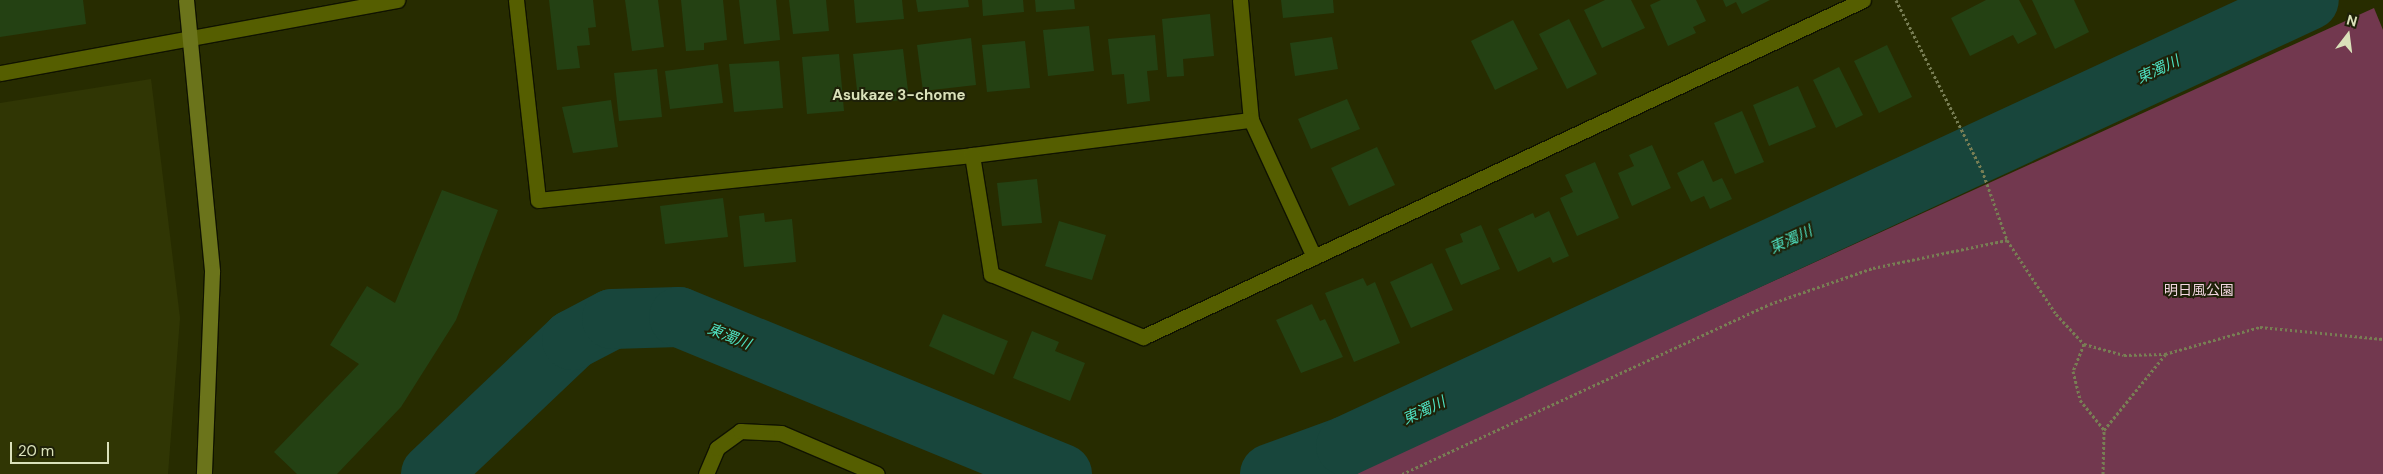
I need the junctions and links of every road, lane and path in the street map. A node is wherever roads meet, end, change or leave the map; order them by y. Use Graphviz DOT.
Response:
graph roads {
  1 [pos="186,0"];
  2 [pos="396,0"];
  3 [pos="516,0"];
  4 [pos="1240,0"];
  5 [pos="1896,0"];
  6 [pos="1853,2"];
  7 [pos="191,40"];
  8 [pos="0,73"];
  9 [pos="1251,120"];
  10 [pos="972,155"];
  11 [pos="2007,240"];
  12 [pos="1314,257"];
  13 [pos="2383,339"];
  14 [pos="2084,344"];
  15 [pos="2165,354"];
  16 [pos="2104,430"];
  17 [pos="204,474"];
  18 [pos="706,474"];
  19 [pos="877,474"];
  20 [pos="1402,474"];
  21 [pos="2103,474"];
  1 -- 7 [label="street"];
  2 -- 7 [label="street"];
  3 -- 10 [label="street"];
  4 -- 9 [label="street"];
  5 -- 11 [label="path"];
  6 -- 12 [label="street"];
  7 -- 8 [label="street"];
  7 -- 17 [label="street"];
  9 -- 10 [label="street"];
  9 -- 12 [label="street"];
  10 -- 12 [label="street"];
  11 -- 14 [label="path"];
  11 -- 20 [label="path"];
  13 -- 15 [label="path"];
  14 -- 15 [label="path"];
  14 -- 16 [label="path"];
  15 -- 16 [label="path"];
  16 -- 21 [label="path"];
  18 -- 19 [label="street"];
}
